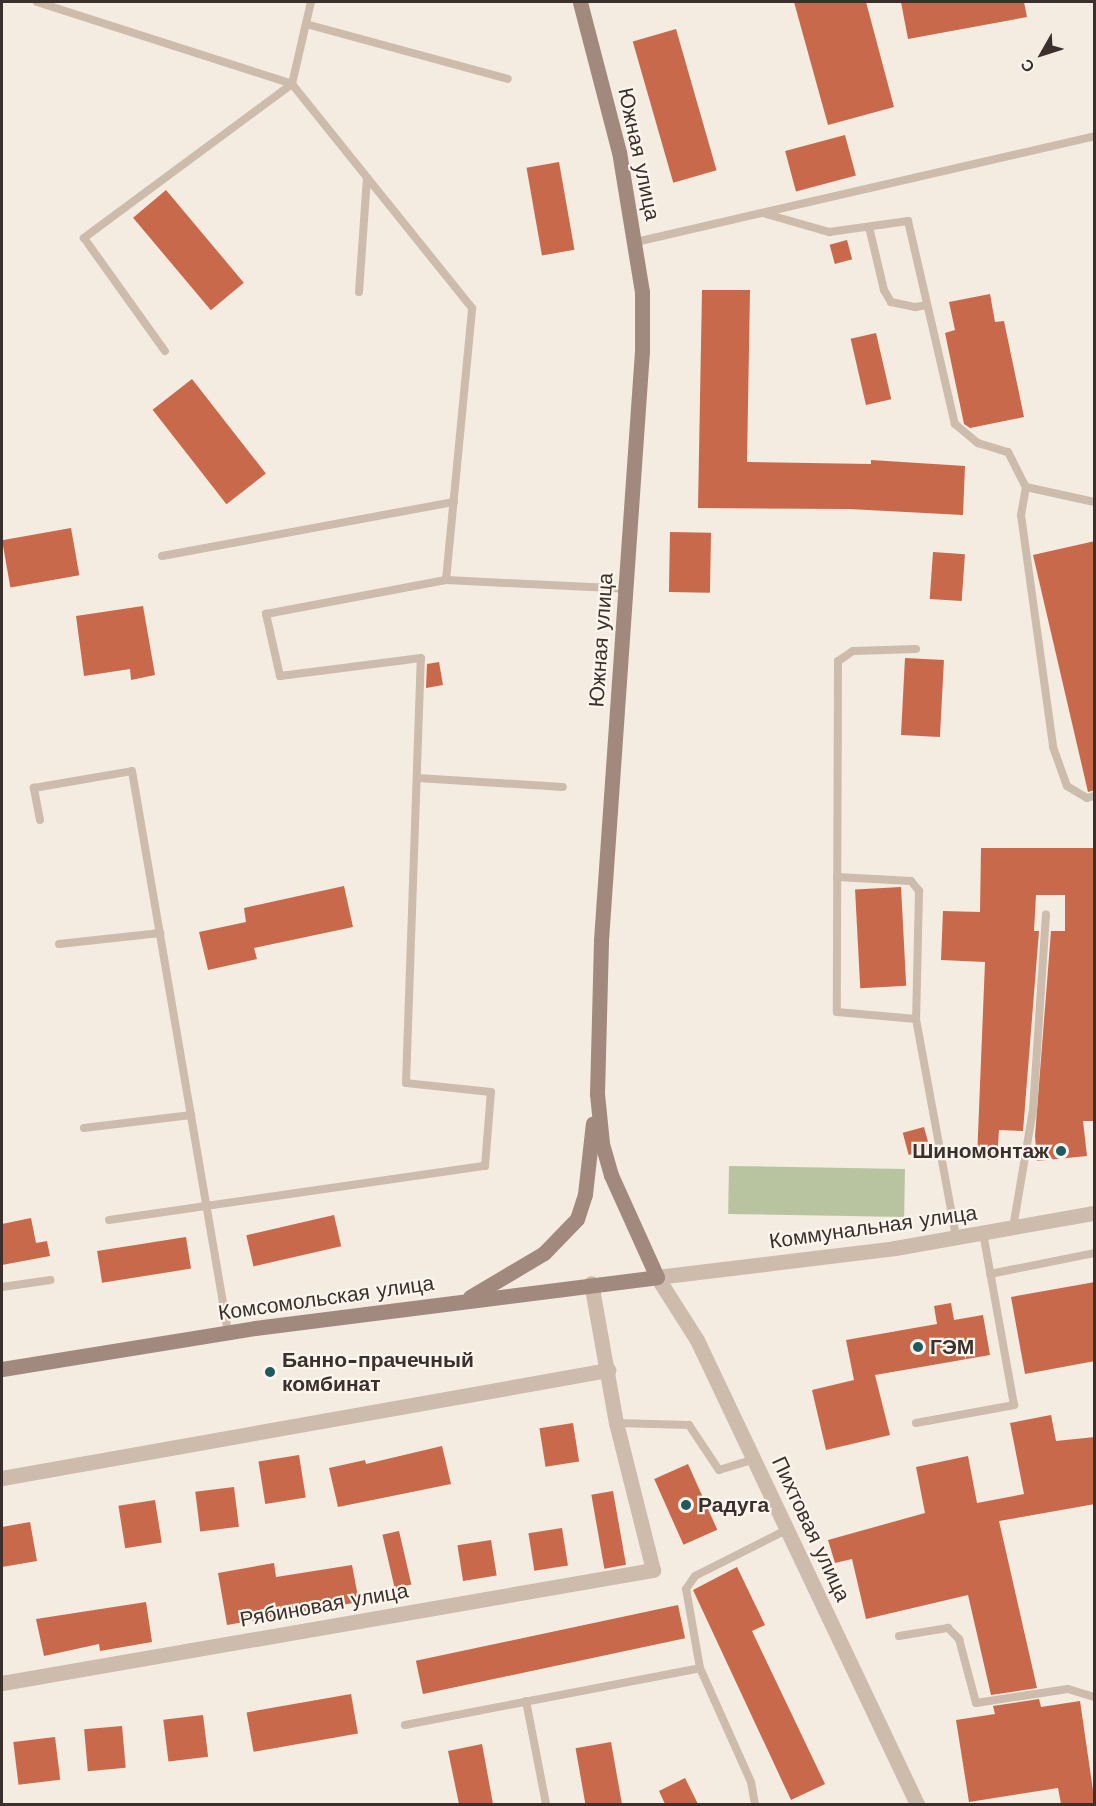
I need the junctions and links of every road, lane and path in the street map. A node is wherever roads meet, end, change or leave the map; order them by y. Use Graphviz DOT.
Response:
graph roads {
  1 [pos="38,2"];
  2 [pos="311,2"];
  3 [pos="580,2"];
  4 [pos="306,24"];
  5 [pos="508,78"];
  6 [pos="292,84"];
  7 [pos="1095,136"];
  8 [pos="368,178"];
  9 [pos="766,214"];
  10 [pos="869,226"];
  11 [pos="636,242"];
  12 [pos="359,292"];
  13 [pos="927,305"];
  14 [pos="165,351"];
  15 [pos="1026,487"];
  16 [pos="454,502"];
  17 [pos="1095,502"];
  18 [pos="162,556"];
  19 [pos="446,580"];
  20 [pos="627,589"];
  21 [pos="916,650"];
  22 [pos="417,778"];
  23 [pos="563,787"];
  24 [pos="1095,796"];
  25 [pos="40,820"];
  26 [pos="837,877"];
  27 [pos="1046,914"];
  28 [pos="160,933"];
  29 [pos="59,944"];
  30 [pos="916,1019"];
  31 [pos="597,1094"];
  32 [pos="191,1115"];
  33 [pos="84,1128"];
  34 [pos="207,1208"];
  35 [pos="1095,1213"];
  36 [pos="109,1220"];
  37 [pos="1013,1228"];
  38 [pos="983,1233"];
  39 [pos="956,1238"];
  40 [pos="1095,1253"];
  41 [pos="990,1274"];
  42 [pos="657,1277"];
  43 [pos="50,1280"];
  44 [pos="591,1283"];
  45 [pos="2,1287"];
  46 [pos="465,1300"];
  47 [pos="228,1332"];
  48 [pos="2,1369"];
  49 [pos="608,1370"];
  50 [pos="616,1423"];
  51 [pos="916,1423"];
  52 [pos="755,1459"];
  53 [pos="2,1478"];
  54 [pos="788,1529"];
  55 [pos="899,1636"];
  56 [pos="700,1668"];
  57 [pos="2,1683"];
  58 [pos="1095,1697"];
  59 [pos="526,1701"];
  60 [pos="405,1725"];
  61 [pos="546,1804"];
  62 [pos="755,1804"];
  63 [pos="917,1804"];
  1 -- 6 [label="lane"];
  2 -- 4 [label="lane"];
  3 -- 11 [label="main road, Южная улица"];
  4 -- 5 [label="lane"];
  4 -- 6 [label="lane"];
  6 -- 8 [label="lane"];
  6 -- 14 [label="lane"];
  7 -- 9 [label="lane"];
  8 -- 12 [label="lane"];
  8 -- 16 [label="lane"];
  9 -- 10 [label="lane"];
  9 -- 11 [label="lane"];
  10 -- 13 [label="lane"];
  10 -- 13 [label="lane"];
  11 -- 20 [label="main road, Южная улица"];
  13 -- 15 [label="lane"];
  15 -- 17 [label="lane"];
  15 -- 24 [label="lane"];
  16 -- 18 [label="lane"];
  16 -- 19 [label="lane"];
  19 -- 20 [label="lane"];
  19 -- 22 [label="lane"];
  20 -- 31 [label="main road, Южная улица"];
  21 -- 26 [label="lane"];
  22 -- 23 [label="lane"];
  22 -- 34 [label="lane"];
  25 -- 28 [label="lane"];
  26 -- 30 [label="lane"];
  26 -- 30 [label="lane"];
  27 -- 37 [label="lane"];
  28 -- 29 [label="lane"];
  28 -- 32 [label="lane"];
  30 -- 39 [label="lane"];
  31 -- 42 [label="main road, Южная улица"];
  31 -- 46 [label="main road"];
  32 -- 33 [label="lane"];
  32 -- 34 [label="lane"];
  34 -- 36 [label="lane"];
  34 -- 47 [label="lane"];
  35 -- 37 [label="street, Коммунальная улица"];
  37 -- 38 [label="street, Коммунальная улица"];
  38 -- 39 [label="street, Коммунальная улица"];
  38 -- 41 [label="lane"];
  39 -- 42 [label="street, Коммунальная улица"];
  40 -- 41 [label="lane"];
  41 -- 51 [label="lane"];
  42 -- 44 [label="main road, Комсомольская улица"];
  42 -- 52 [label="street, Пихтовая улица"];
  43 -- 45 [label="lane"];
  44 -- 46 [label="main road, Комсомольская улица"];
  44 -- 49 [label="street"];
  46 -- 47 [label="main road, Комсомольская улица"];
  47 -- 48 [label="main road, Комсомольская улица"];
  49 -- 50 [label="street"];
  49 -- 53 [label="street"];
  50 -- 52 [label="lane"];
  50 -- 57 [label="street, Рябиновая улица"];
  52 -- 54 [label="street, Пихтовая улица"];
  54 -- 56 [label="lane"];
  54 -- 63 [label="street, Пихтовая улица"];
  55 -- 58 [label="lane"];
  56 -- 59 [label="lane"];
  56 -- 62 [label="lane"];
  59 -- 60 [label="lane"];
  59 -- 61 [label="lane"];
}
